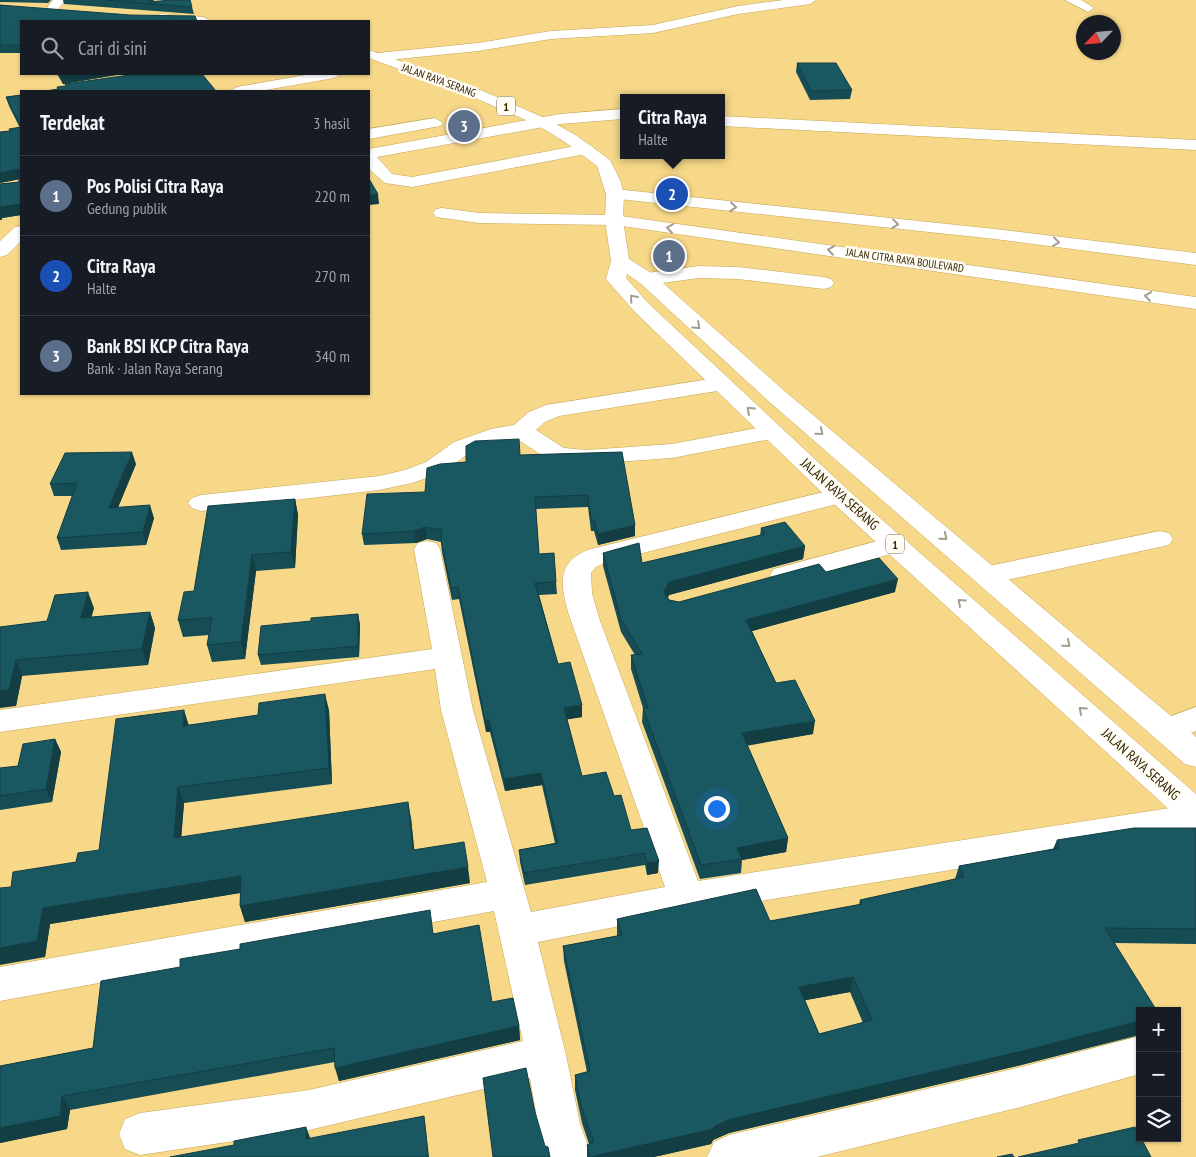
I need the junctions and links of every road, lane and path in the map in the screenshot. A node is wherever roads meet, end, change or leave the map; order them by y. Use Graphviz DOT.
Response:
graph roads {
  1 [pos="810,0"];
  2 [pos="1071,0"];
  3 [pos="51,6"];
  4 [pos="1088,8"];
  5 [pos="69,11"];
  6 [pos="150,18"];
  7 [pos="186,20"];
  8 [pos="372,60"];
  9 [pos="328,75"];
  10 [pos="243,90"];
  11 [pos="513,109"];
  12 [pos="484,114"];
  13 [pos="620,114"];
  14 [pos="446,121"];
  15 [pos="725,121"];
  16 [pos="542,122"];
  17 [pos="370,134"];
  18 [pos="1196,145"];
  19 [pos="586,149"];
  20 [pos="370,154"];
  21 [pos="370,159"];
  22 [pos="615,194"];
  23 [pos="442,213"];
  24 [pos="614,220"];
  25 [pos="20,232"];
  26 [pos="995,234"];
  27 [pos="0,251"];
  28 [pos="1196,259"];
  29 [pos="620,260"];
  30 [pos="990,272"];
  31 [pos="647,279"];
  32 [pos="824,283"];
  33 [pos="1196,303"];
  34 [pos="722,384"];
  35 [pos="521,431"];
  36 [pos="773,432"];
  37 [pos="840,496"];
  38 [pos="201,503"];
  39 [pos="1160,538"];
  40 [pos="896,544"];
  41 [pos="427,549"];
  42 [pos="988,575"];
  43 [pos="764,581"];
  44 [pos="448,657"];
  45 [pos="1196,718"];
  46 [pos="0,721"];
  47 [pos="1166,730"];
  48 [pos="1196,755"];
  49 [pos="1196,815"];
  50 [pos="508,892"];
  51 [pos="686,898"];
  52 [pos="517,930"];
  53 [pos="0,984"];
  54 [pos="546,1055"];
  55 [pos="1136,1056"];
  56 [pos="140,1134"];
  57 [pos="570,1157"];
  58 [pos="729,1157"];
  1 -- 8 [label="main road"];
  2 -- 4 [label="main road"];
  3 -- 5 [label="main road"];
  6 -- 7 [label="main road"];
  8 -- 11 [label="main road, JALAN RAYA SERANG / 1"];
  9 -- 10 [label="main road"];
  11 -- 12 [label="main road"];
  11 -- 16 [label="main road, JALAN RAYA SERANG / 1"];
  13 -- 16 [label="main road"];
  14 -- 17 [label="main road"];
  15 -- 18 [label="main road"];
  16 -- 19 [label="main road, JALAN RAYA SERANG / 1"];
  16 -- 20 [label="main road"];
  19 -- 21 [label="main road"];
  19 -- 22 [label="main road, JALAN RAYA SERANG / 1"];
  22 -- 24 [label="main road, JALAN RAYA SERANG / 1"];
  22 -- 26 [label="main road, one-way"];
  23 -- 24 [label="main road, JALAN CITRA RAYA BOULEVARD"];
  24 -- 29 [label="main road, JALAN RAYA SERANG / 1"];
  30 -- 24 [label="main road, JALAN CITRA RAYA BOULEVARD, one-way"];
  25 -- 27 [label="main road"];
  26 -- 28 [label="main road, one-way"];
  26 -- 30 [label="main road"];
  29 -- 31 [label="main road"];
  34 -- 29 [label="main road, JALAN RAYA SERANG / 1, one-way"];
  33 -- 30 [label="main road, JALAN CITRA RAYA BOULEVARD, one-way"];
  31 -- 32 [label="main road"];
  31 -- 42 [label="main road, one-way"];
  34 -- 35 [label="main road"];
  36 -- 34 [label="main road, JALAN RAYA SERANG / 1, one-way"];
  35 -- 36 [label="main road"];
  35 -- 38 [label="main road"];
  36 -- 37 [label="main road, JALAN RAYA SERANG / 1"];
  37 -- 40 [label="main road, JALAN RAYA SERANG / 1"];
  37 -- 51 [label="main road"];
  39 -- 42 [label="main road"];
  40 -- 43 [label="main road"];
  49 -- 40 [label="main road, JALAN RAYA SERANG / 1, one-way"];
  41 -- 44 [label="main road"];
  42 -- 47 [label="main road, one-way"];
  44 -- 46 [label="main road"];
  44 -- 50 [label="main road"];
  45 -- 47 [label="main road"];
  47 -- 48 [label="main road"];
  49 -- 51 [label="main road"];
  50 -- 52 [label="main road"];
  50 -- 53 [label="main road"];
  51 -- 52 [label="main road"];
  52 -- 54 [label="main road"];
  54 -- 56 [label="main road"];
  54 -- 57 [label="main road"];
  55 -- 58 [label="main road"];
}
